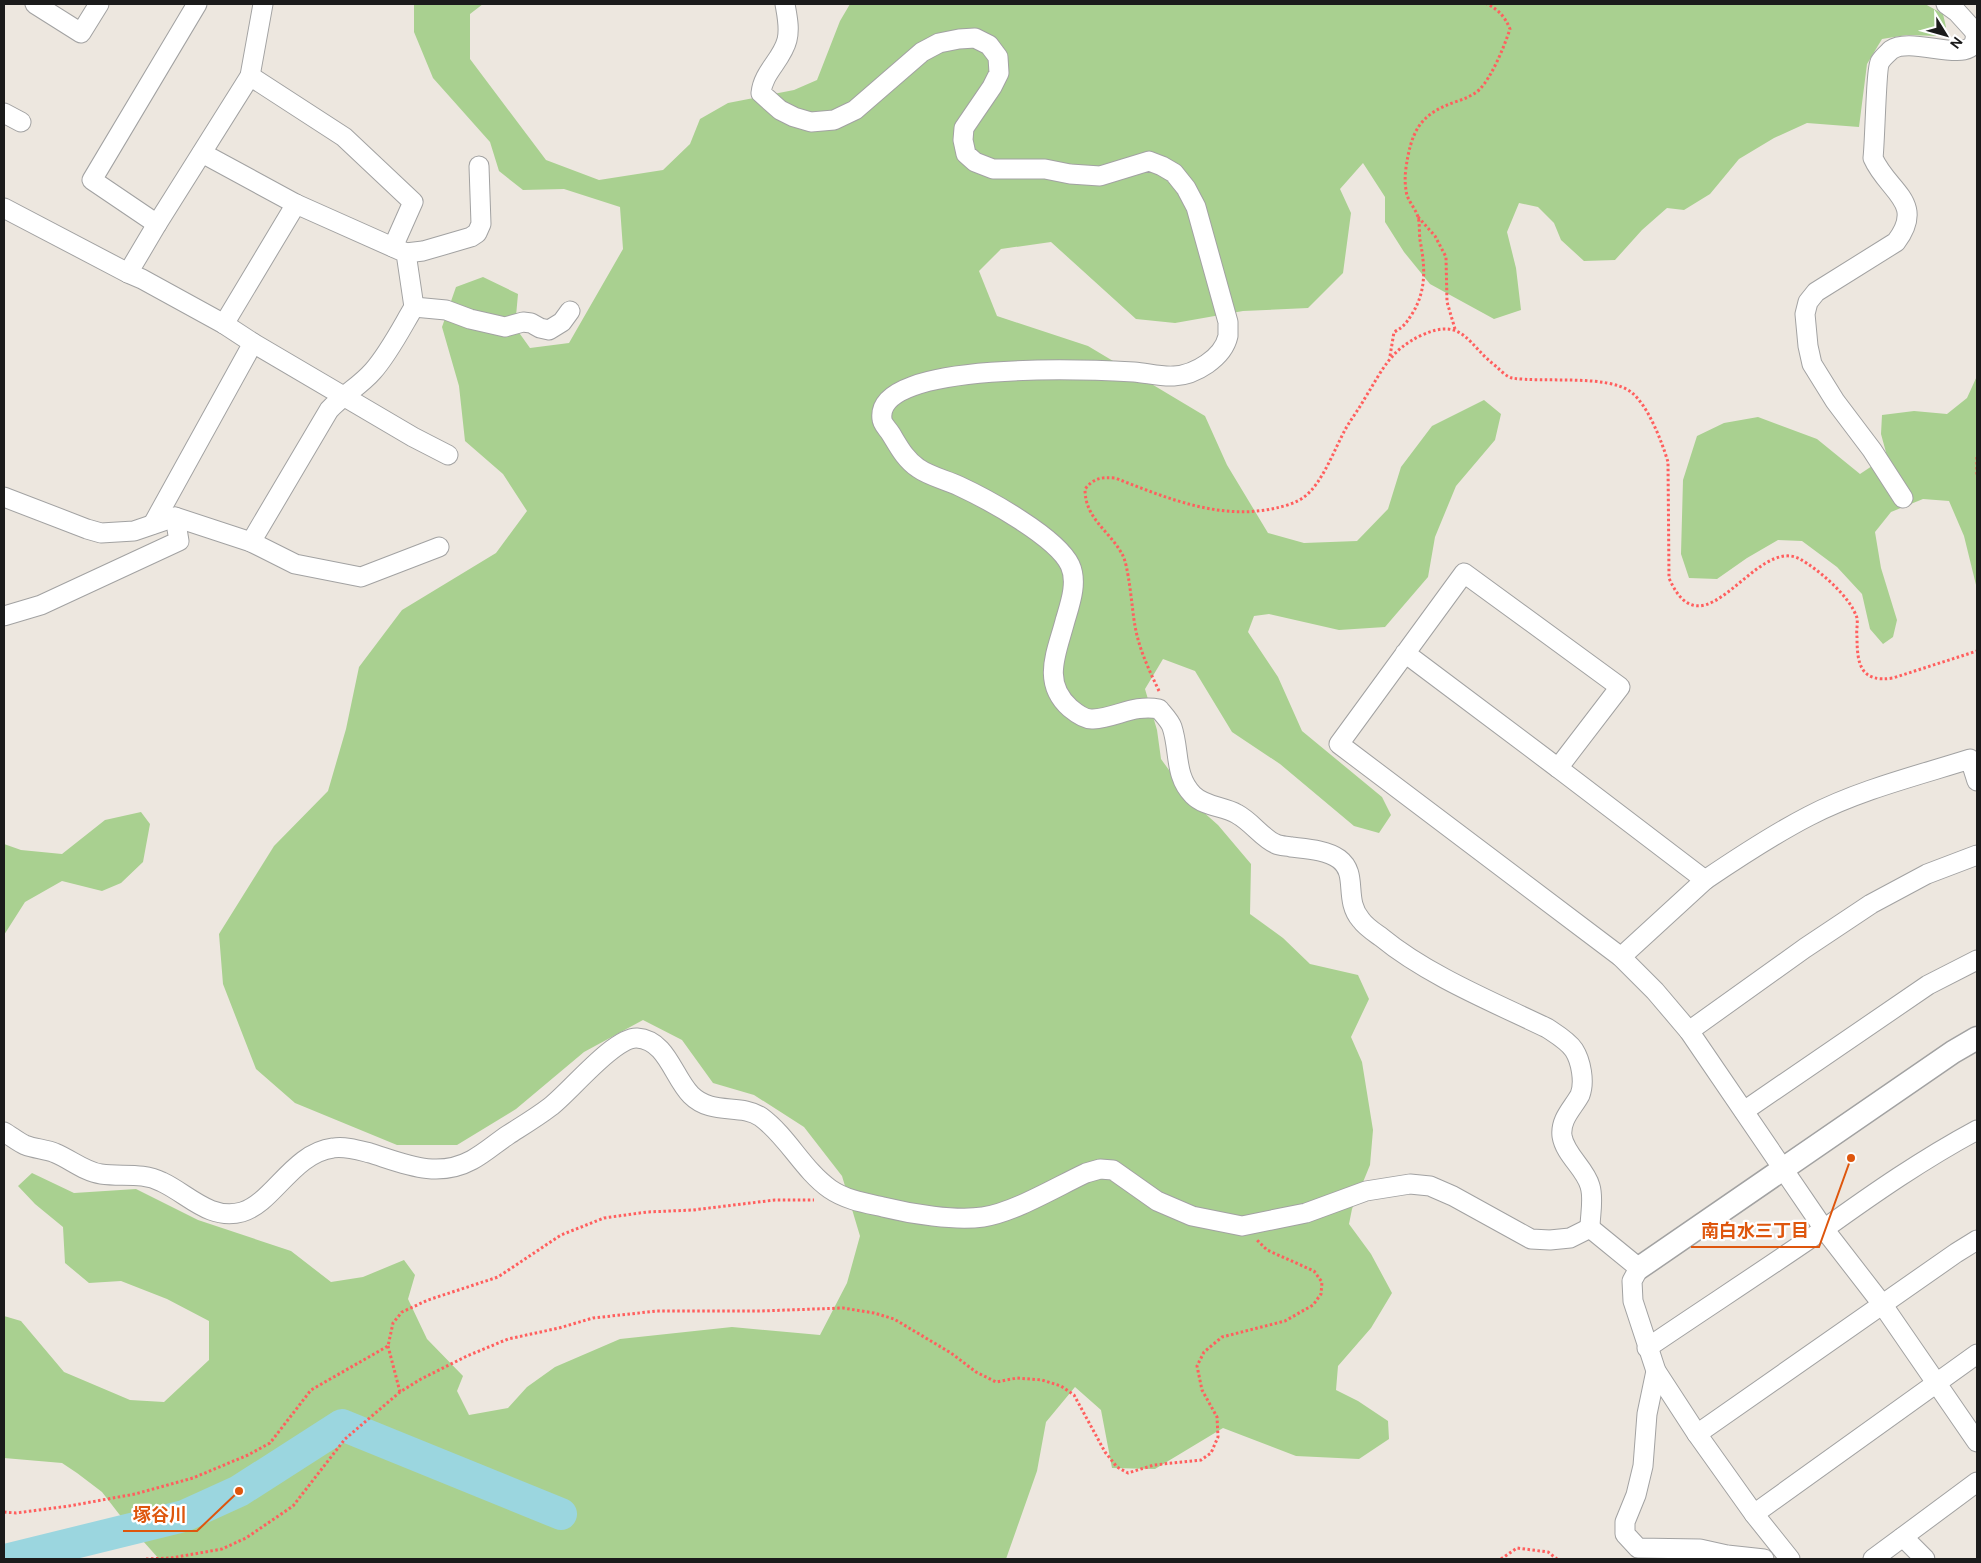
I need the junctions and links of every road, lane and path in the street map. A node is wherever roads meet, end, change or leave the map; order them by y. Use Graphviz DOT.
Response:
graph roads {
  1 [pos="35,4"];
  2 [pos="99,4"];
  3 [pos="197,4"];
  4 [pos="263,4"];
  5 [pos="785,4"];
  6 [pos="1487,4"];
  7 [pos="1946,4"];
  8 [pos="1976,33"];
  9 [pos="250,76"];
  10 [pos="4,113"];
  11 [pos="21,122"];
  12 [pos="202,154"];
  13 [pos="480,166"];
  14 [pos="296,204"];
  15 [pos="4,208"];
  16 [pos="1418,217"];
  17 [pos="157,224"];
  18 [pos="400,250"];
  19 [pos="128,274"];
  20 [pos="414,307"];
  21 [pos="570,310"];
  22 [pos="224,324"];
  23 [pos="1455,329"];
  24 [pos="253,343"];
  25 [pos="1390,357"];
  26 [pos="343,395"];
  27 [pos="448,454"];
  28 [pos="1977,457"];
  29 [pos="1977,475"];
  30 [pos="4,497"];
  31 [pos="1903,498"];
  32 [pos="175,517"];
  33 [pos="153,524"];
  34 [pos="251,542"];
  35 [pos="439,547"];
  36 [pos="4,616"];
  37 [pos="1977,651"];
  38 [pos="1405,653"];
  39 [pos="1159,709"];
  40 [pos="1558,768"];
  41 [pos="1977,781"];
  42 [pos="1977,855"];
  43 [pos="1705,880"];
  44 [pos="1621,957"];
  45 [pos="1977,960"];
  46 [pos="1689,1031"];
  47 [pos="1977,1038"];
  48 [pos="1744,1111"];
  49 [pos="1977,1130"];
  50 [pos="4,1132"];
  51 [pos="1784,1168"];
  52 [pos="832,1190"];
  53 [pos="1242,1226"];
  54 [pos="1590,1228"];
  55 [pos="1824,1229"];
  56 [pos="1977,1240"];
  57 [pos="1639,1268"];
  58 [pos="1882,1304"];
  59 [pos="388,1346"];
  60 [pos="1647,1348"];
  61 [pos="1977,1354"];
  62 [pos="1656,1371"];
  63 [pos="1936,1384"];
  64 [pos="400,1392"];
  65 [pos="1697,1434"];
  66 [pos="1977,1442"];
  67 [pos="1977,1482"];
  68 [pos="4,1512"];
  69 [pos="1754,1514"];
  70 [pos="1903,1537"];
  71 [pos="1726,1557"];
  72 [pos="146,1559"];
  73 [pos="1502,1559"];
  74 [pos="1556,1559"];
  75 [pos="1764,1559"];
  76 [pos="1790,1559"];
  77 [pos="1873,1559"];
  78 [pos="1924,1559"];
  1 -- 2 [label="street"];
  3 -- 17 [label="street"];
  4 -- 9 [label="street"];
  5 -- 39 [label="street"];
  6 -- 16 [label="path"];
  7 -- 8 [label="street"];
  8 -- 31 [label="street"];
  9 -- 12 [label="street"];
  9 -- 18 [label="street"];
  10 -- 11 [label="street"];
  12 -- 14 [label="street"];
  12 -- 17 [label="street"];
  13 -- 18 [label="street"];
  14 -- 18 [label="street"];
  14 -- 22 [label="street"];
  15 -- 19 [label="street"];
  16 -- 23 [label="path"];
  16 -- 25 [label="path"];
  17 -- 19 [label="street"];
  18 -- 20 [label="street"];
  19 -- 22 [label="street"];
  20 -- 21 [label="street"];
  20 -- 26 [label="street"];
  22 -- 24 [label="street"];
  23 -- 25 [label="path"];
  23 -- 37 [label="path"];
  24 -- 26 [label="street"];
  24 -- 33 [label="street"];
  25 -- 39 [label="path"];
  26 -- 27 [label="street"];
  26 -- 34 [label="street"];
  28 -- 29 [label="path"];
  30 -- 33 [label="street"];
  32 -- 33 [label="street"];
  32 -- 34 [label="street"];
  32 -- 36 [label="street"];
  34 -- 35 [label="street"];
  38 -- 40 [label="street"];
  38 -- 40 [label="street"];
  38 -- 44 [label="street"];
  39 -- 54 [label="street"];
  40 -- 43 [label="street"];
  41 -- 43 [label="street"];
  42 -- 46 [label="street"];
  43 -- 44 [label="street"];
  44 -- 46 [label="street"];
  45 -- 48 [label="street"];
  46 -- 48 [label="street"];
  47 -- 51 [label="street"];
  48 -- 51 [label="street"];
  49 -- 55 [label="street"];
  50 -- 52 [label="street"];
  51 -- 55 [label="street"];
  51 -- 57 [label="street"];
  52 -- 53 [label="street"];
  52 -- 59 [label="path"];
  53 -- 54 [label="street"];
  53 -- 64 [label="path"];
  54 -- 57 [label="street"];
  55 -- 58 [label="street"];
  55 -- 60 [label="street"];
  56 -- 58 [label="street"];
  57 -- 60 [label="street"];
  58 -- 63 [label="street"];
  58 -- 65 [label="street"];
  59 -- 64 [label="path"];
  59 -- 68 [label="path"];
  60 -- 62 [label="street"];
  61 -- 63 [label="street"];
  62 -- 65 [label="street"];
  62 -- 71 [label="street"];
  63 -- 66 [label="street"];
  63 -- 69 [label="street"];
  64 -- 72 [label="path"];
  65 -- 69 [label="street"];
  67 -- 70 [label="street"];
  69 -- 76 [label="street"];
  70 -- 77 [label="street"];
  70 -- 78 [label="street"];
  71 -- 75 [label="street"];
  73 -- 74 [label="path"];
}
